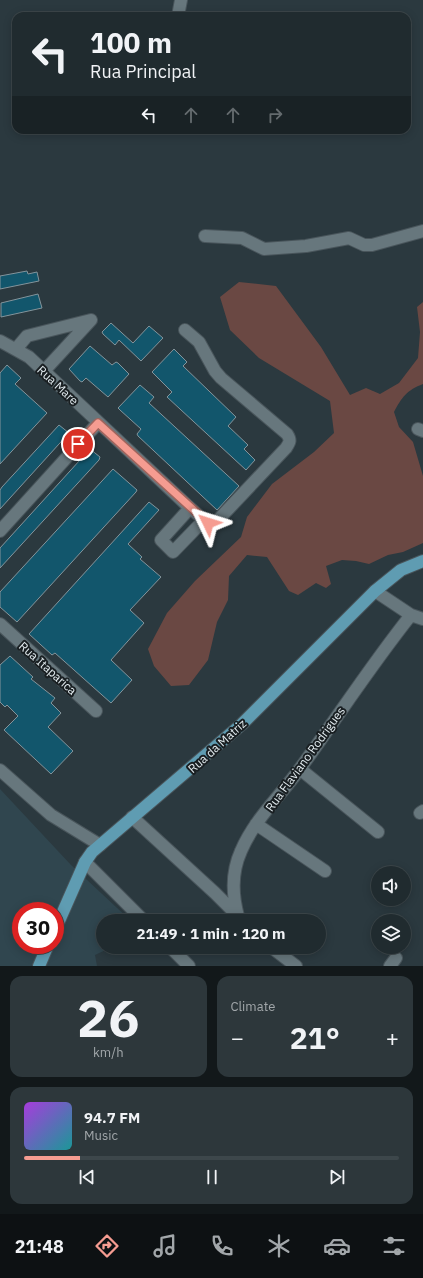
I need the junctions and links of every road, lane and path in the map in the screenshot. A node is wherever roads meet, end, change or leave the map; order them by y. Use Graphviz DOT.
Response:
graph roads {
  1 [pos="181,0"];
  2 [pos="179,12"];
  3 [pos="423,231"];
  4 [pos="205,236"];
  5 [pos="185,330"];
  6 [pos="0,341"];
  7 [pos="16,349"];
  8 [pos="44,371"];
  9 [pos="98,423"];
  10 [pos="190,508"];
  11 [pos="204,520"];
  12 [pos="0,531"];
  13 [pos="423,561"];
  14 [pos="375,591"];
  15 [pos="411,614"];
  16 [pos="423,619"];
  17 [pos="0,624"];
  18 [pos="96,711"];
  19 [pos="300,769"];
  20 [pos="0,770"];
  21 [pos="132,817"];
  22 [pos="256,824"];
  23 [pos="378,832"];
  24 [pos="100,845"];
  25 [pos="85,862"];
  26 [pos="325,871"];
  27 [pos="64,910"];
  28 [pos="137,914"];
  29 [pos="235,914"];
  30 [pos="238,914"];
  31 [pos="44,954"];
  32 [pos="177,954"];
  33 [pos="280,954"];
  34 [pos="39,966"];
  35 [pos="189,966"];
  36 [pos="296,966"];
  1 -- 2 [label="street"];
  3 -- 4 [label="street"];
  5 -- 11 [label="street"];
  6 -- 7 [label="street, Rua Mare"];
  7 -- 8 [label="street, Rua Mare"];
  7 -- 8 [label="street"];
  8 -- 9 [label="street, Rua Mare"];
  9 -- 10 [label="street, Rua Mare"];
  9 -- 12 [label="street"];
  10 -- 11 [label="street, Rua Mare"];
  10 -- 11 [label="street"];
  13 -- 14 [label="main road, Rua da Matriz"];
  14 -- 15 [label="street"];
  14 -- 21 [label="main road, Rua da Matriz"];
  15 -- 16 [label="street"];
  15 -- 19 [label="street, Rua Flaviano Rodrigues"];
  17 -- 18 [label="street, Rua Itaparica"];
  19 -- 22 [label="street, Rua Flaviano Rodrigues"];
  19 -- 23 [label="street"];
  20 -- 24 [label="street"];
  21 -- 24 [label="main road, Rua da Matriz"];
  21 -- 29 [label="street"];
  22 -- 26 [label="street"];
  22 -- 30 [label="street, Rua Flaviano Rodrigues"];
  24 -- 25 [label="main road, Rua da Matriz"];
  25 -- 27 [label="main road, Rua da Matriz"];
  25 -- 28 [label="street"];
  31 -- 34 [label="main road"];
  32 -- 35 [label="street"];
  33 -- 36 [label="street"];
}
